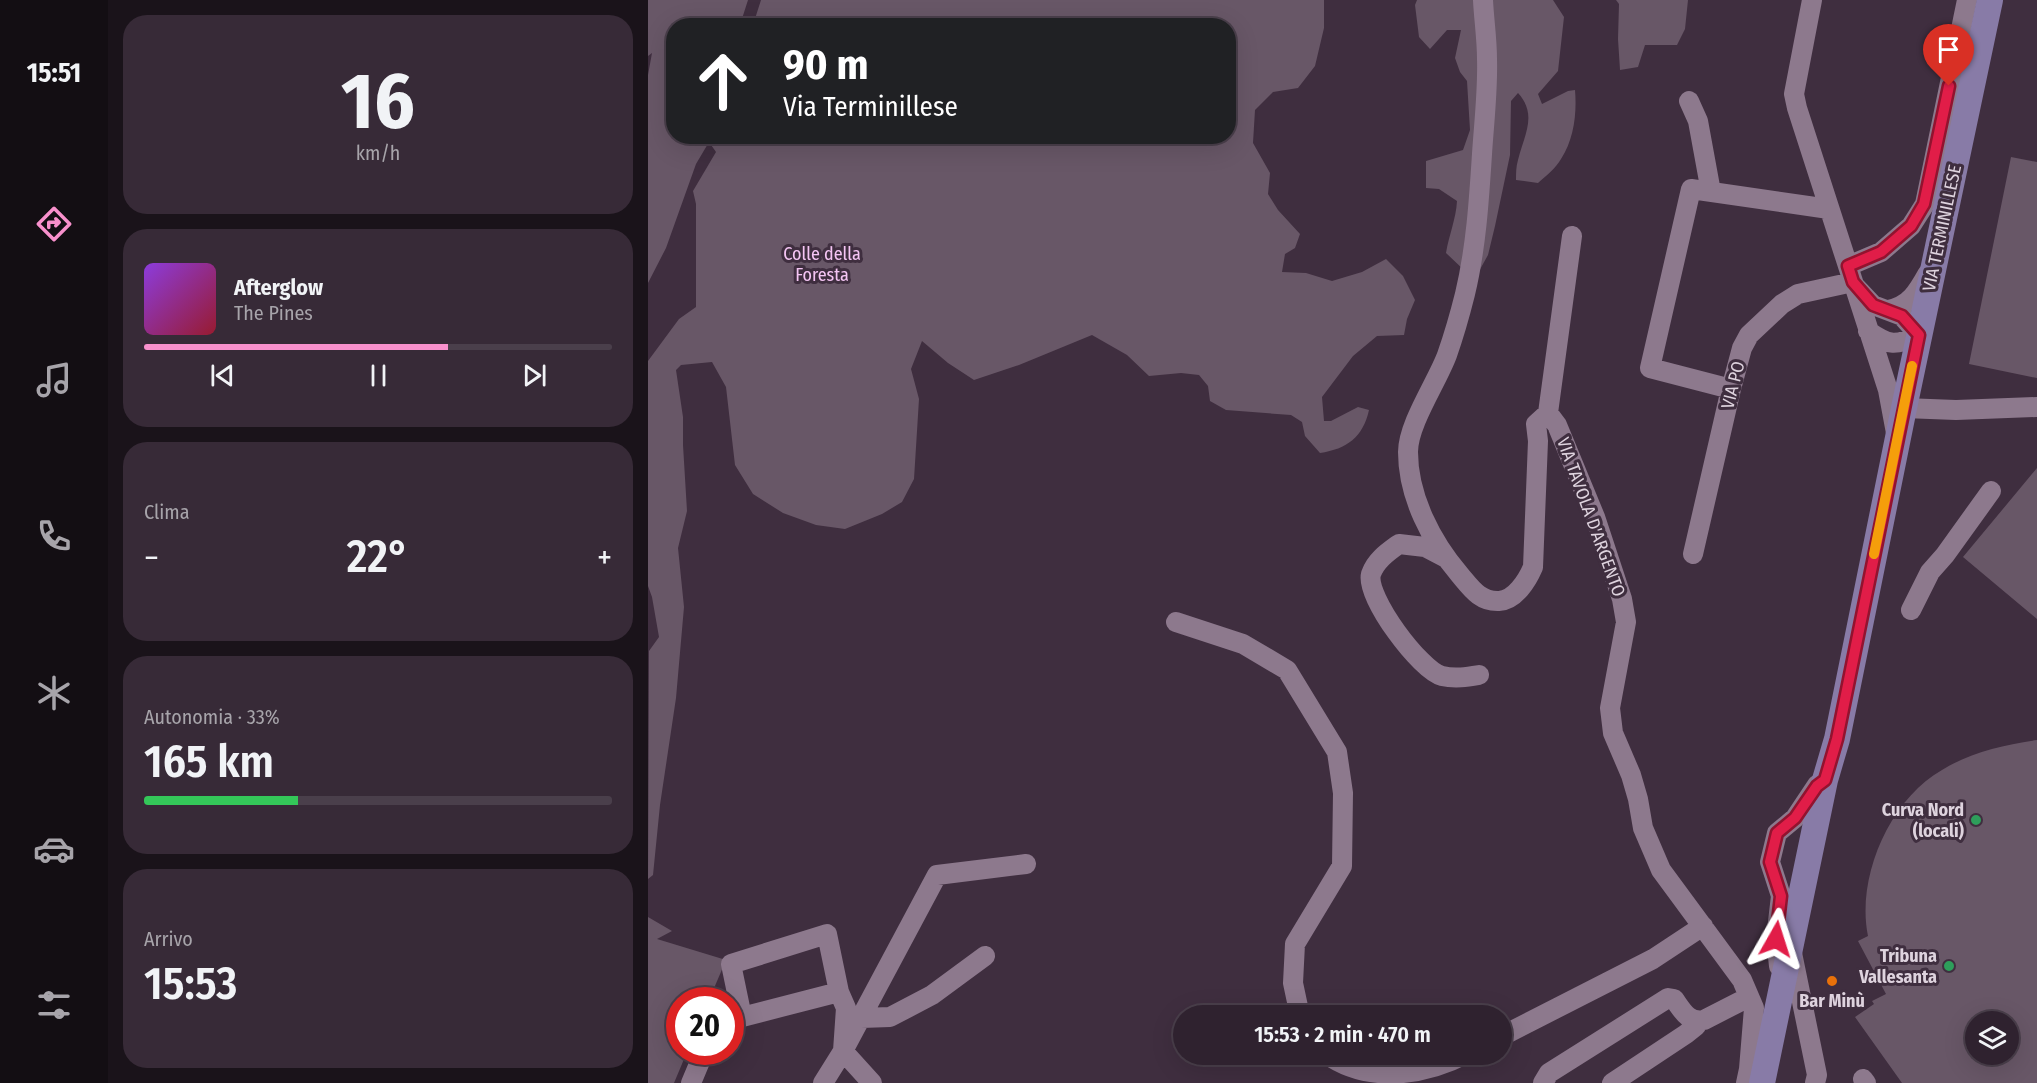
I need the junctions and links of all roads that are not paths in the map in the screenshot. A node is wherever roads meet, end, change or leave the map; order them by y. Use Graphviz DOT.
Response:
graph roads {
  1 [pos="1483,0"];
  2 [pos="1812,0"];
  3 [pos="1968,0"];
  4 [pos="1990,0"];
  5 [pos="1689,101"];
  6 [pos="1711,192"];
  7 [pos="1829,209"];
  8 [pos="1572,236"];
  9 [pos="1935,261"];
  10 [pos="1850,274"];
  11 [pos="1888,310"];
  12 [pos="1868,331"];
  13 [pos="1919,335"];
  14 [pos="1731,389"];
  15 [pos="2037,407"];
  16 [pos="1904,408"];
  17 [pos="1548,413"];
  18 [pos="1897,438"];
  19 [pos="1991,491"];
  20 [pos="1693,554"];
  21 [pos="1446,558"];
  22 [pos="1911,610"];
  23 [pos="1176,622"];
  24 [pos="1479,675"];
  25 [pos="1825,780"];
  26 [pos="1026,864"];
  27 [pos="1703,926"];
  28 [pos="985,956"];
  29 [pos="1789,959"];
  30 [pos="733,974"];
  31 [pos="728,987"];
  32 [pos="839,992"];
  33 [pos="1749,997"];
  34 [pos="1298,1005"];
  35 [pos="861,1018"];
  36 [pos="1776,1020"];
  37 [pos="1697,1022"];
  38 [pos="1512,1031"];
  39 [pos="843,1051"];
  40 [pos="699,1065"];
  41 [pos="1344,1065"];
  42 [pos="1446,1065"];
  43 [pos="691,1083"];
  44 [pos="823,1083"];
  45 [pos="872,1083"];
  46 [pos="1543,1083"];
  47 [pos="1612,1083"];
  48 [pos="1746,1083"];
  49 [pos="1762,1083"];
  50 [pos="1814,1083"];
  1 -- 21 [label="street, VIA TAVOLA D'ARGENTO"];
  2 -- 7 [label="street"];
  3 -- 10 [label="street, VIA PO"];
  4 -- 9 [label="main road, VIA TERMINILLESE"];
  5 -- 6 [label="street"];
  6 -- 7 [label="street"];
  6 -- 14 [label="street"];
  7 -- 10 [label="street"];
  8 -- 17 [label="street"];
  9 -- 11 [label="street"];
  9 -- 13 [label="main road, VIA TERMINILLESE"];
  10 -- 11 [label="street"];
  10 -- 12 [label="street"];
  10 -- 14 [label="street, VIA PO"];
  11 -- 13 [label="street"];
  12 -- 13 [label="street"];
  12 -- 18 [label="street"];
  13 -- 16 [label="main road, VIA TERMINILLESE"];
  14 -- 20 [label="street, VIA PO"];
  15 -- 16 [label="street"];
  16 -- 18 [label="main road, VIA TERMINILLESE"];
  17 -- 21 [label="street, VIA TAVOLA D'ARGENTO"];
  17 -- 27 [label="street, VIA TAVOLA D'ARGENTO"];
  18 -- 25 [label="main road, VIA TERMINILLESE"];
  19 -- 22 [label="street"];
  21 -- 24 [label="street"];
  23 -- 34 [label="street"];
  25 -- 29 [label="main road, VIA TERMINILLESE"];
  25 -- 29 [label="street"];
  26 -- 35 [label="street"];
  27 -- 33 [label="street, VIA TAVOLA D'ARGENTO"];
  27 -- 38 [label="street"];
  28 -- 35 [label="street"];
  29 -- 36 [label="main road, VIA TERMINILLESE"];
  29 -- 50 [label="street"];
  30 -- 31 [label="street"];
  30 -- 32 [label="street"];
  30 -- 32 [label="street"];
  32 -- 39 [label="street"];
  33 -- 37 [label="street"];
  33 -- 48 [label="street, VIA TAVOLA D'ARGENTO"];
  35 -- 39 [label="street"];
  36 -- 49 [label="main road, VIA TERMINILLESE"];
  36 -- 50 [label="street"];
  37 -- 46 [label="street"];
  37 -- 47 [label="street"];
  39 -- 44 [label="street"];
  39 -- 45 [label="street"];
  40 -- 43 [label="street"];
  41 -- 42 [label="street"];
}
